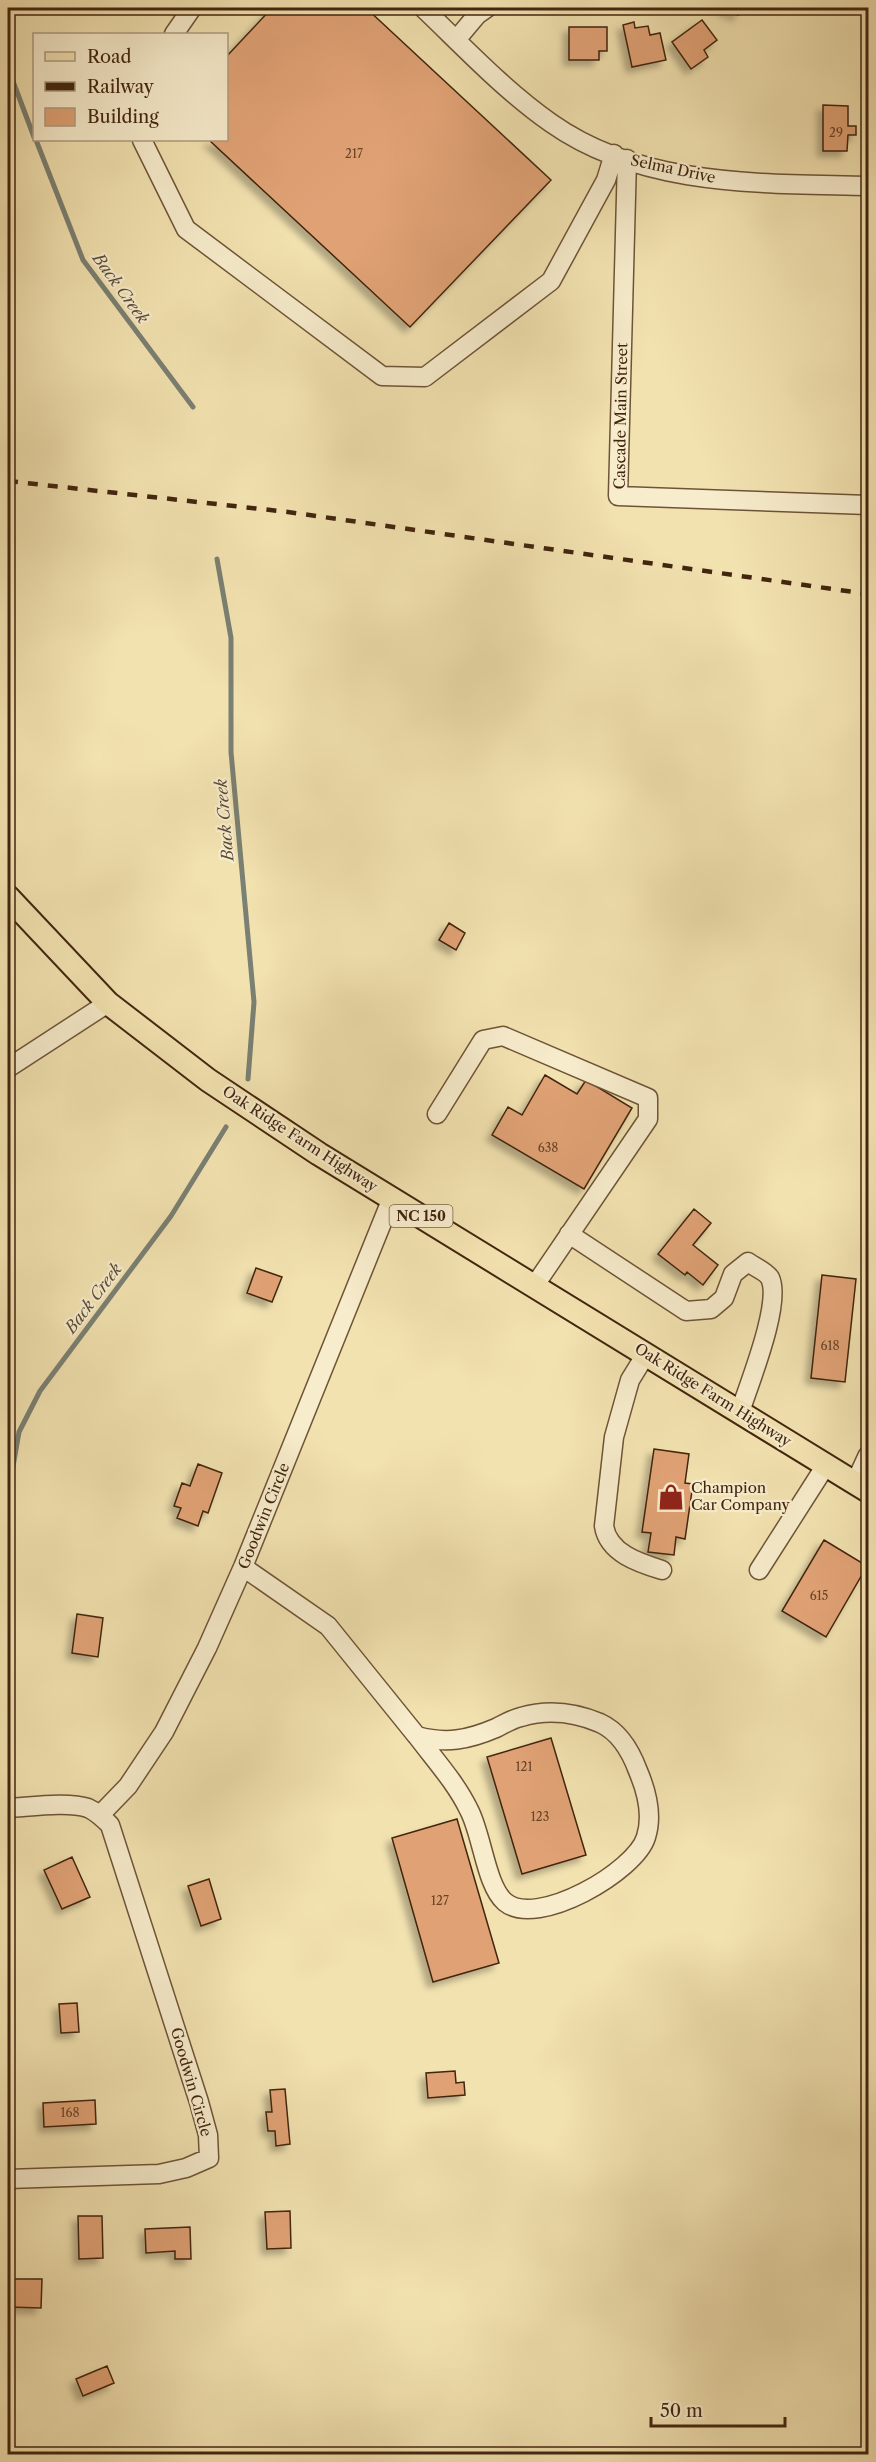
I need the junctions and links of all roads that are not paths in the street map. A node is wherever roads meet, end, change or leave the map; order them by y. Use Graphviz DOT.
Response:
graph roads {
  1 [pos="192,8"];
  2 [pos="423,8"];
  3 [pos="487,8"];
  4 [pos="175,33"];
  5 [pos="456,40"];
  6 [pos="142,141"];
  7 [pos="620,157"];
  8 [pos="868,186"];
  9 [pos="868,505"];
  10 [pos="8,897"];
  11 [pos="108,1003"];
  12 [pos="8,1067"];
  13 [pos="437,1114"];
  14 [pos="392,1198"];
  15 [pos="570,1234"];
  16 [pos="535,1285"];
  17 [pos="646,1354"];
  18 [pos="740,1412"];
  19 [pos="868,1455"];
  20 [pos="826,1465"];
  21 [pos="862,1487"];
  22 [pos="243,1567"];
  23 [pos="662,1570"];
  24 [pos="759,1570"];
  25 [pos="417,1736"];
  26 [pos="8,1808"];
  27 [pos="100,1815"];
  28 [pos="8,2179"];
  1 -- 4 [label="street"];
  2 -- 5 [label="street, Selma Drive"];
  3 -- 5 [label="street"];
  5 -- 7 [label="street, Selma Drive"];
  6 -- 7 [label="street"];
  7 -- 8 [label="street, Selma Drive"];
  7 -- 9 [label="street, Cascade Main Street"];
  10 -- 11 [label="main road, Oak Ridge Farm Highway / NC 150"];
  11 -- 12 [label="street"];
  11 -- 14 [label="main road, Oak Ridge Farm Highway / NC 150"];
  13 -- 15 [label="street"];
  14 -- 16 [label="main road, Oak Ridge Farm Highway / NC 150"];
  14 -- 22 [label="street, Goodwin Circle"];
  15 -- 16 [label="street"];
  15 -- 18 [label="street"];
  16 -- 17 [label="main road, Oak Ridge Farm Highway / NC 150"];
  17 -- 18 [label="main road, Oak Ridge Farm Highway / NC 150"];
  17 -- 23 [label="street"];
  18 -- 20 [label="main road, Oak Ridge Farm Highway / NC 150"];
  19 -- 21 [label="street"];
  20 -- 21 [label="main road, Oak Ridge Farm Highway / NC 150"];
  20 -- 24 [label="street"];
  22 -- 25 [label="street"];
  22 -- 27 [label="street, Goodwin Circle"];
  25 -- 25 [label="street"];
  26 -- 27 [label="street"];
  27 -- 28 [label="street, Goodwin Circle"];
}
